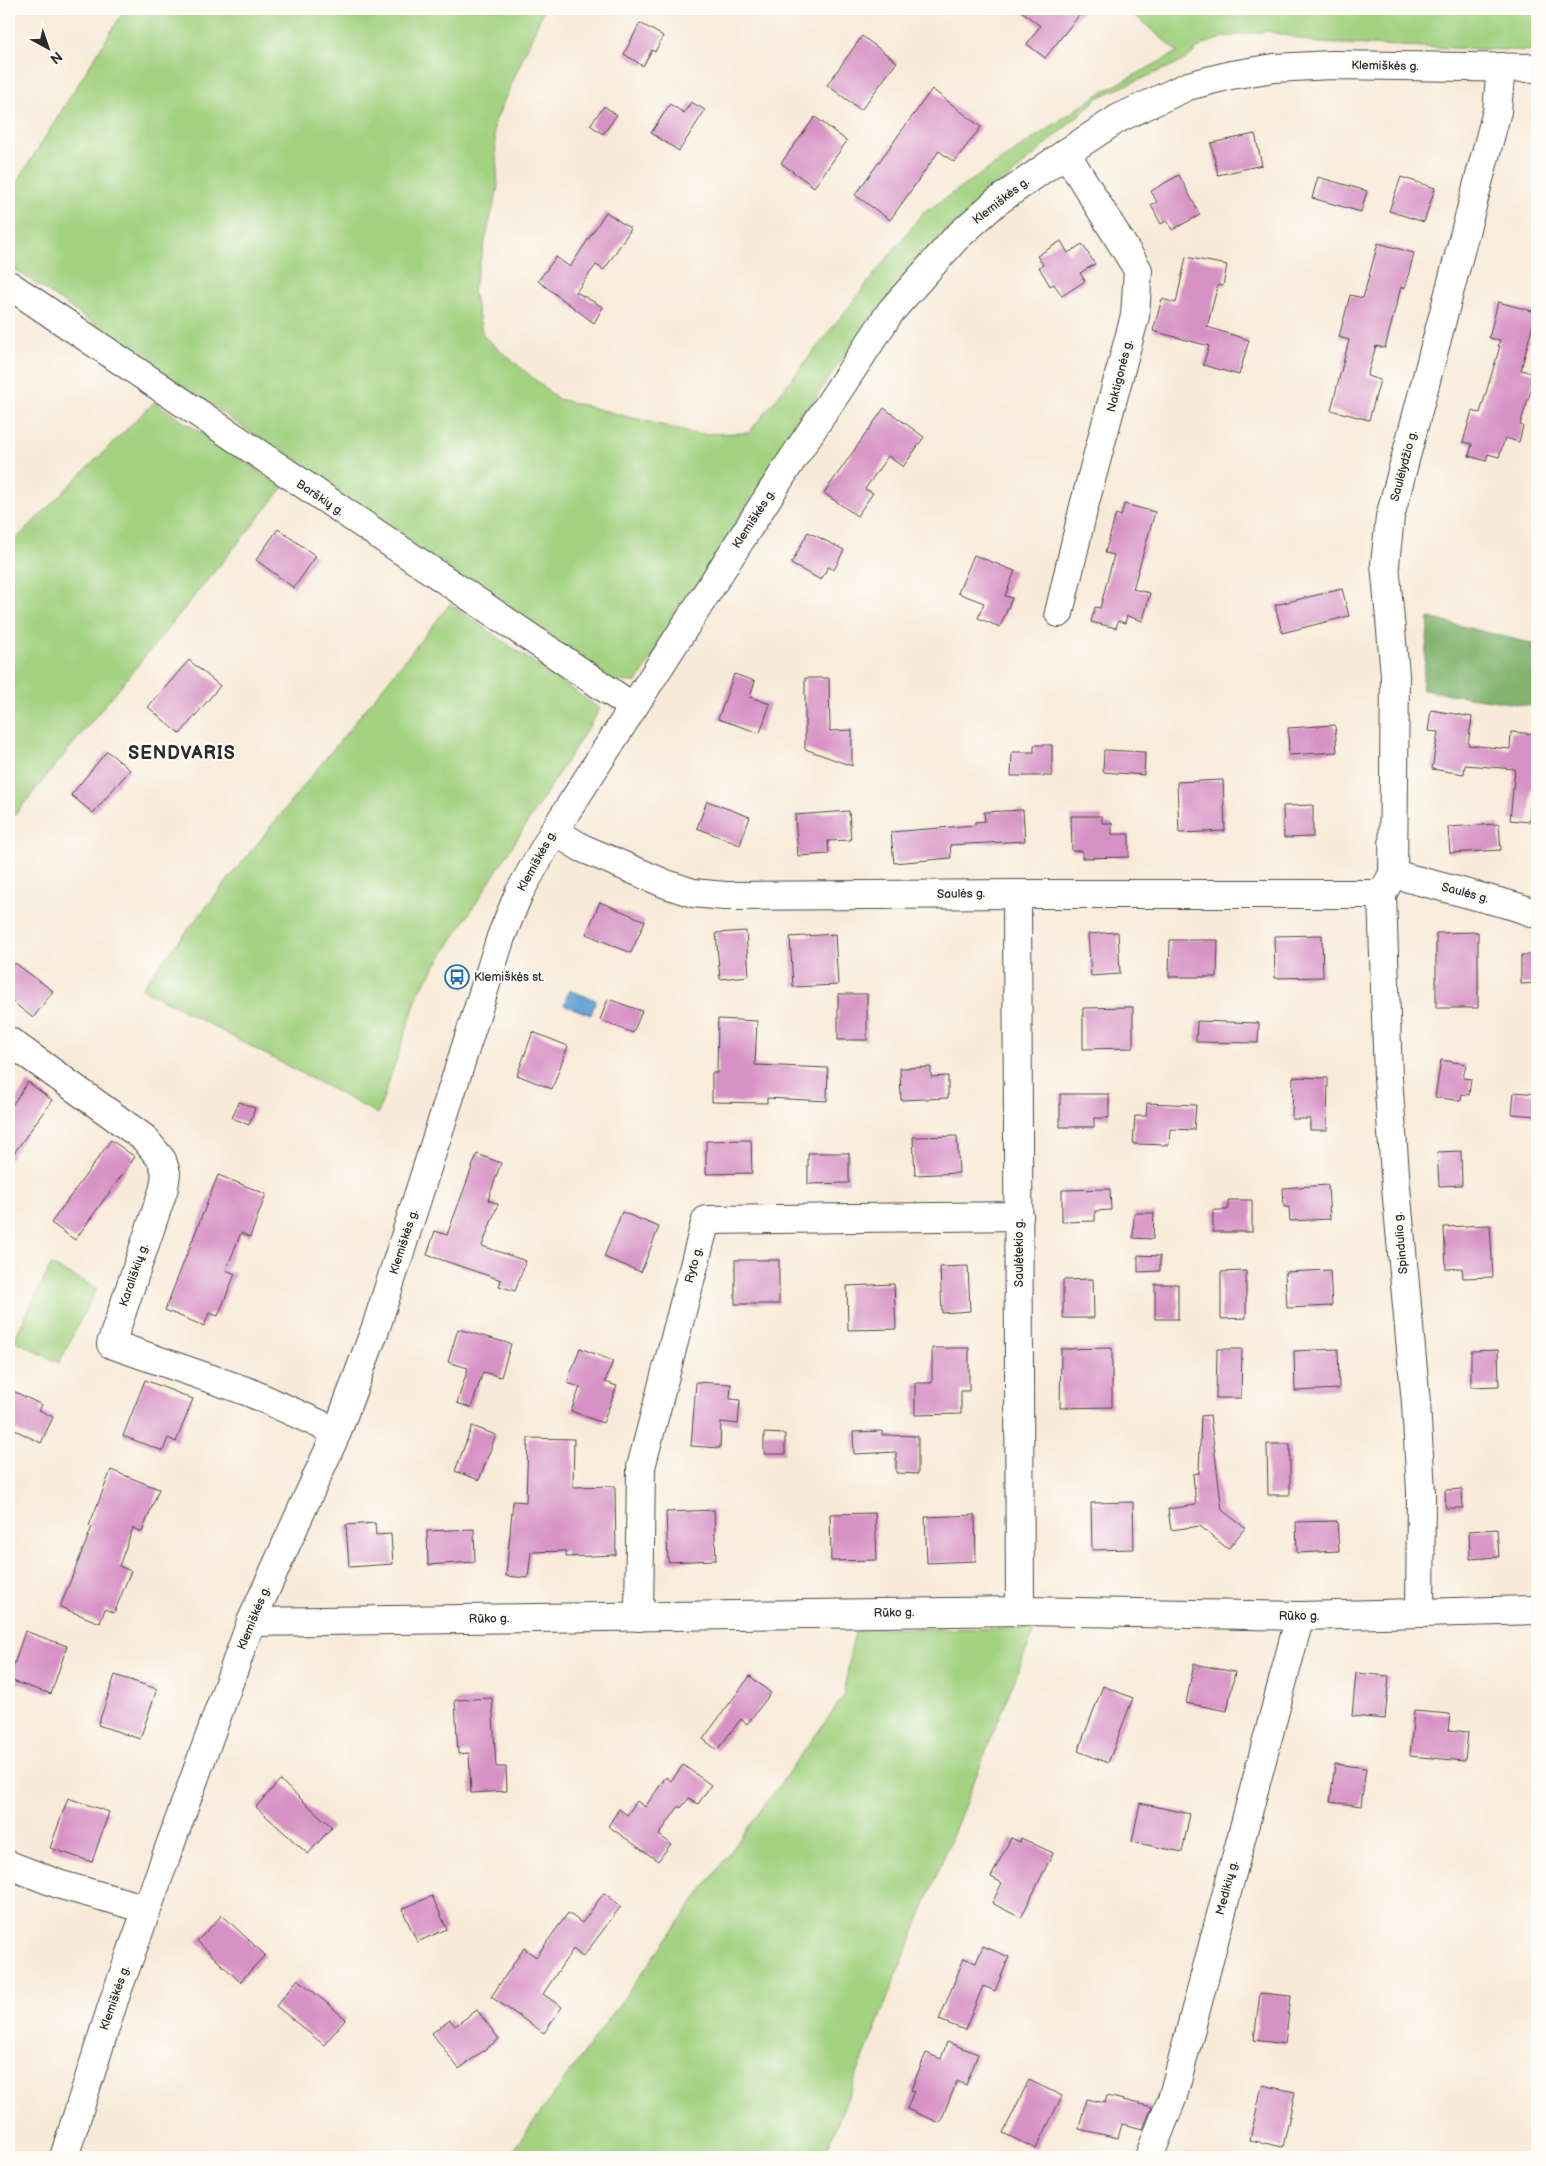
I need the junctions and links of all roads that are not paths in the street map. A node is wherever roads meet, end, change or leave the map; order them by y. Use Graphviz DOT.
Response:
graph roads {
  1 [pos="1501,67"];
  2 [pos="1537,68"];
  3 [pos="1066,153"];
  4 [pos="9,285"];
  5 [pos="1059,613"];
  6 [pos="633,707"];
  7 [pos="554,831"];
  8 [pos="1388,884"];
  9 [pos="1017,894"];
  10 [pos="1537,914"];
  11 [pos="9,1041"];
  12 [pos="1019,1216"];
  13 [pos="337,1432"];
  14 [pos="1537,1610"];
  15 [pos="1020,1612"];
  16 [pos="1420,1613"];
  17 [pos="1300,1616"];
  18 [pos="639,1618"];
  19 [pos="251,1622"];
  20 [pos="9,1865"];
  21 [pos="147,1909"];
  22 [pos="64,2157"];
  23 [pos="1149,2157"];
  1 -- 2 [label="street, Klemiškės g."];
  1 -- 3 [label="street, Klemiškės g."];
  1 -- 8 [label="street, Saulėlydžio g."];
  3 -- 5 [label="street, Naktigonės g."];
  3 -- 6 [label="street, Klemiškės g."];
  4 -- 6 [label="street, Barškių g."];
  6 -- 7 [label="street, Klemiškės g."];
  7 -- 9 [label="street, Saulės g."];
  7 -- 13 [label="street, Klemiškės g."];
  8 -- 9 [label="street, Saulės g."];
  8 -- 10 [label="street, Saulės g."];
  8 -- 16 [label="street, Spindulio g."];
  9 -- 12 [label="street, Saulėtekio g."];
  11 -- 13 [label="street, Karališkių g."];
  12 -- 15 [label="street, Saulėtekio g."];
  12 -- 18 [label="street, Ryto g."];
  13 -- 19 [label="street, Klemiškės g."];
  14 -- 16 [label="street, Rūko g."];
  15 -- 17 [label="street, Rūko g."];
  15 -- 18 [label="street, Rūko g."];
  16 -- 17 [label="street, Rūko g."];
  17 -- 23 [label="street, Medikių g."];
  18 -- 19 [label="street, Rūko g."];
  19 -- 21 [label="street, Klemiškės g."];
  20 -- 21 [label="street"];
  21 -- 22 [label="street, Klemiškės g."];
}
